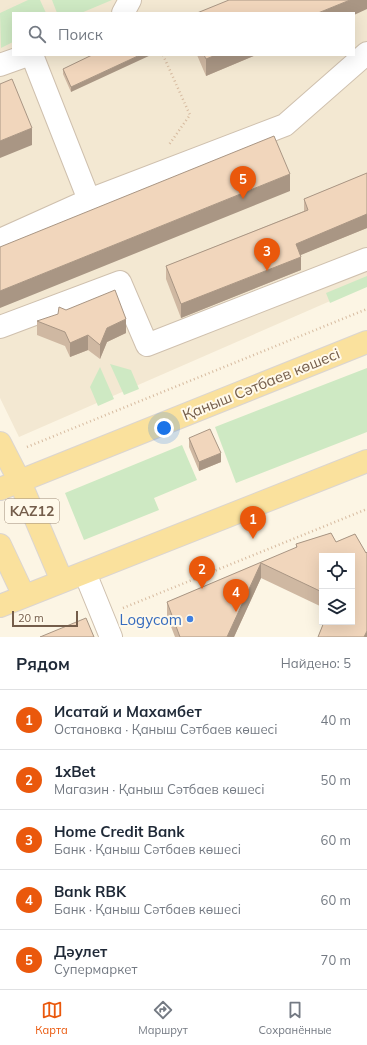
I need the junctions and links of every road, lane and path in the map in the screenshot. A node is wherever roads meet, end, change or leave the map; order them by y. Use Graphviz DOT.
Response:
graph roads {
  1 [pos="130,0"];
  2 [pos="124,12"];
  3 [pos="367,53"];
  4 [pos="25,56"];
  5 [pos="32,56"];
  6 [pos="163,56"];
  7 [pos="0,66"];
  8 [pos="168,147"];
  9 [pos="89,200"];
  10 [pos="0,240"];
  11 [pos="367,259"];
  12 [pos="367,309"];
  13 [pos="0,327"];
  14 [pos="367,342"];
  15 [pos="0,443"];
  16 [pos="28,447"];
  17 [pos="367,461"];
  18 [pos="10,485"];
  19 [pos="367,509"];
  20 [pos="0,545"];
  21 [pos="85,573"];
  22 [pos="62,581"];
  23 [pos="24,596"];
  24 [pos="0,606"];
  25 [pos="102,616"];
  26 [pos="111,637"];
  1 -- 2 [label="lane"];
  3 -- 9 [label="lane"];
  4 -- 7 [label="lane"];
  5 -- 9 [label="lane"];
  6 -- 8 [label="path"];
  9 -- 10 [label="lane"];
  11 -- 13 [label="lane"];
  12 -- 16 [label="path"];
  14 -- 18 [label="main road, Қаныш Сәтбаев көшесі"];
  15 -- 18 [label="main road, KAZ12"];
  17 -- 21 [label="main road"];
  18 -- 22 [label="main road, KAZ12"];
  19 -- 25 [label="path"];
  20 -- 23 [label="main road, KAZ12"];
  21 -- 22 [label="main road"];
  21 -- 25 [label="lane"];
  22 -- 23 [label="main road"];
  23 -- 24 [label="main road"];
  25 -- 26 [label="lane"];
}
